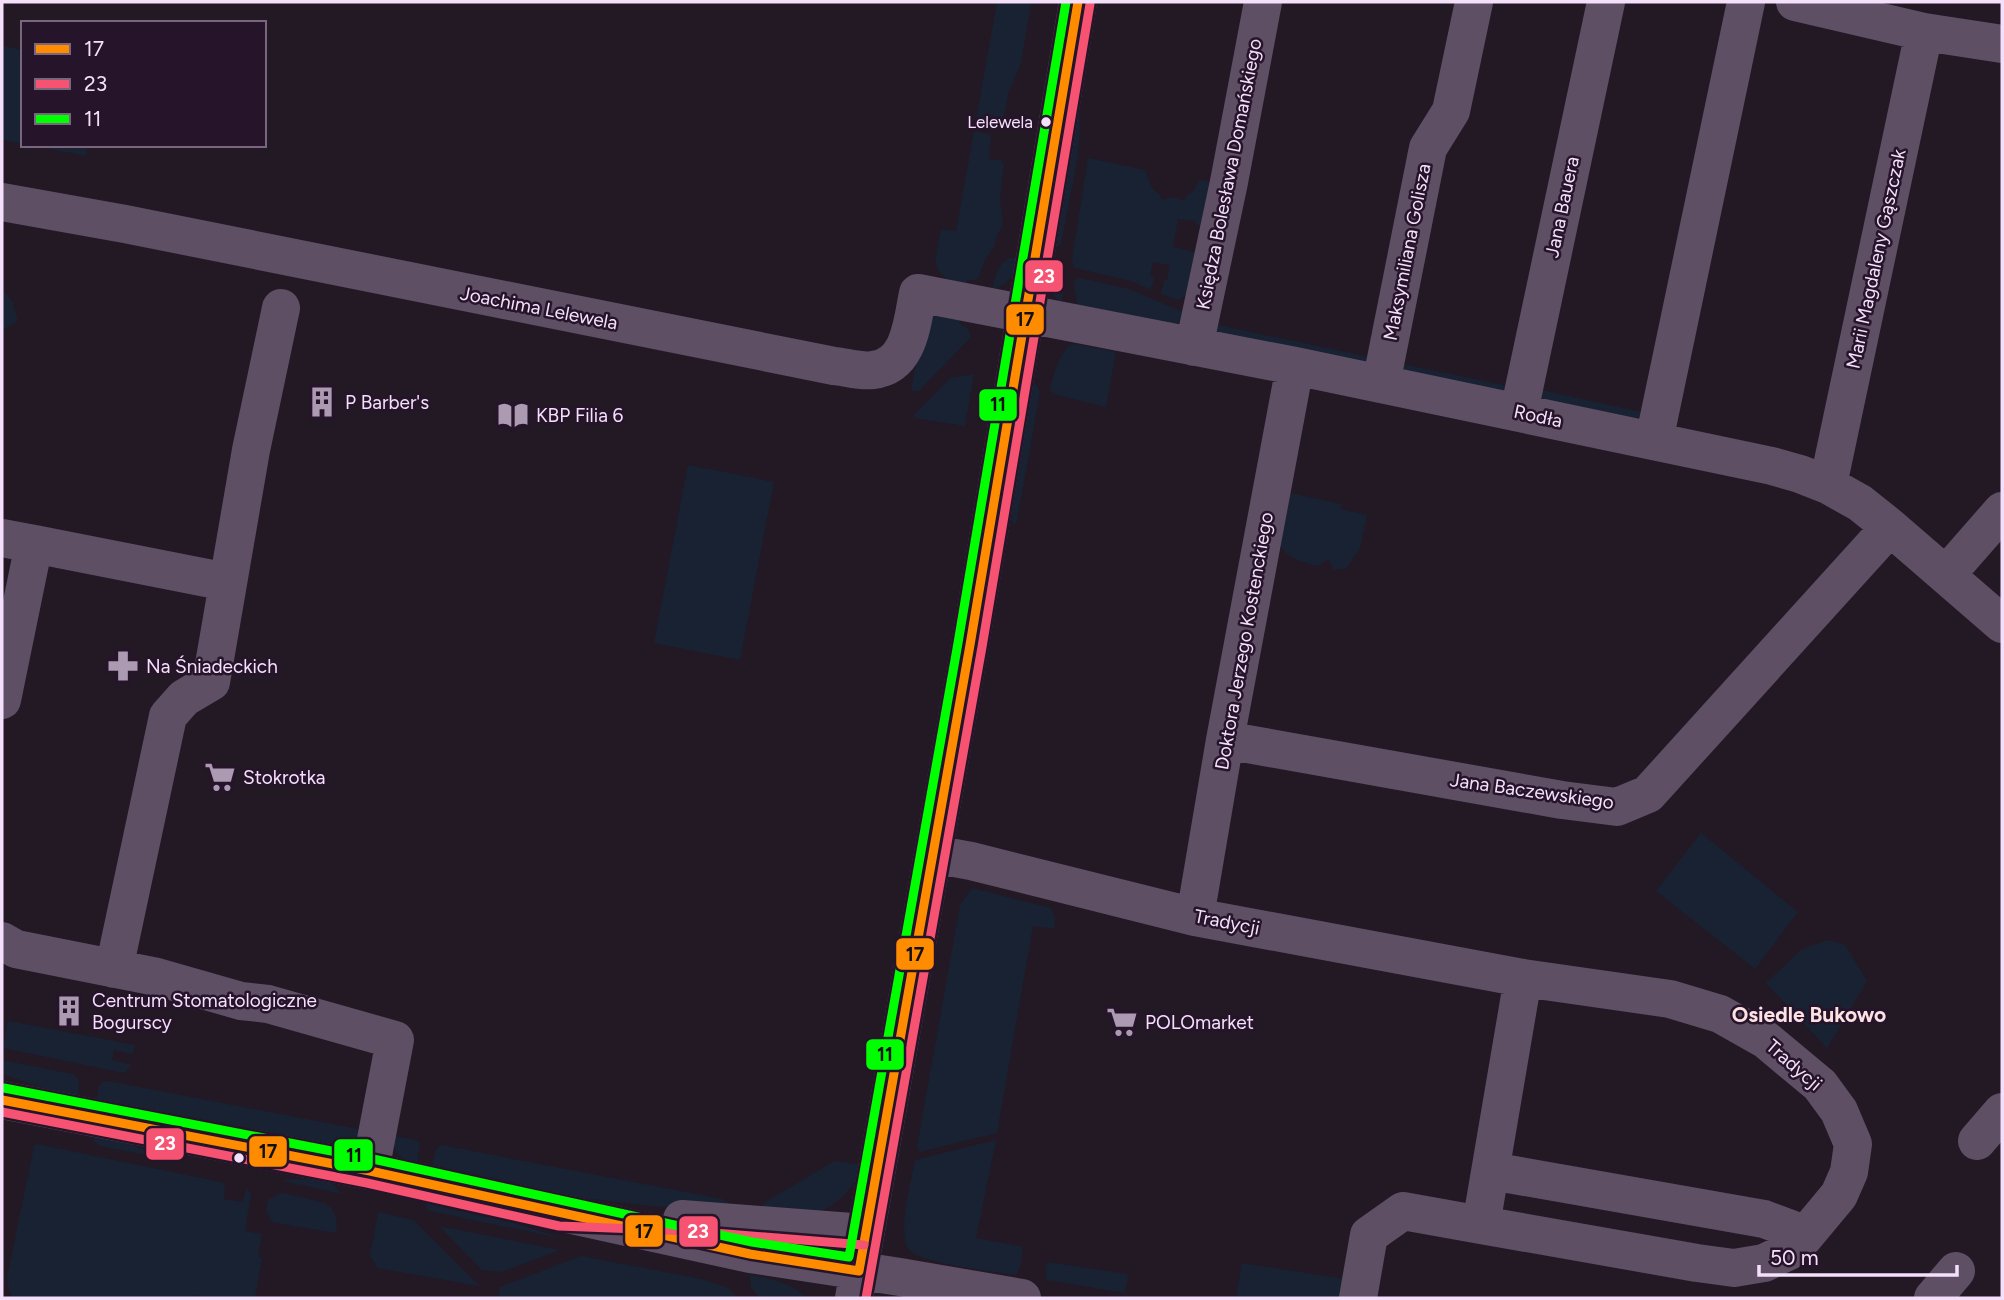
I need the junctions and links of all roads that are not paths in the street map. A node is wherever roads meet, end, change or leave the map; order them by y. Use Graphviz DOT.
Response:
graph roads {
  1 [pos="1078,2"];
  2 [pos="1263,2"];
  3 [pos="1474,2"];
  4 [pos="1606,2"];
  5 [pos="1746,2"];
  6 [pos="1794,2"];
  7 [pos="1924,32"];
  8 [pos="2002,44"];
  9 [pos="2,202"];
  10 [pos="281,308"];
  11 [pos="1027,314"];
  12 [pos="1195,347"];
  13 [pos="1295,366"];
  14 [pos="1381,384"];
  15 [pos="1519,412"];
  16 [pos="1654,441"];
  17 [pos="1828,485"];
  18 [pos="2002,511"];
  19 [pos="1890,527"];
  20 [pos="18,541"];
  21 [pos="1946,575"];
  22 [pos="227,582"];
  23 [pos="2002,624"];
  24 [pos="2,700"];
  25 [pos="1226,740"];
  26 [pos="933,854"];
  27 [pos="1195,917"];
  28 [pos="2,940"];
  29 [pos="114,968"];
  30 [pos="1523,978"];
  31 [pos="2,1100"];
  32 [pos="2002,1112"];
  33 [pos="1977,1141"];
  34 [pos="370,1171"];
  35 [pos="1492,1171"];
  36 [pos="561,1214"];
  37 [pos="1481,1225"];
  38 [pos="865,1233"];
  39 [pos="1804,1237"];
  40 [pos="856,1285"];
  41 [pos="1022,1298"];
  42 [pos="1358,1298"];
  1 -- 11 [label="street"];
  2 -- 12 [label="street, Księdza Bolesława Domańskiego"];
  3 -- 14 [label="street, Maksymiliana Golisza"];
  4 -- 15 [label="street, Jana Bauera"];
  5 -- 16 [label="street"];
  6 -- 7 [label="street"];
  7 -- 8 [label="street"];
  7 -- 17 [label="street, Marii Magdaleny Gąszczak"];
  9 -- 11 [label="street, Joachima Lelewela"];
  10 -- 22 [label="street"];
  11 -- 12 [label="street, Rodła"];
  11 -- 26 [label="street"];
  12 -- 13 [label="street, Rodła"];
  13 -- 14 [label="street, Rodła"];
  13 -- 25 [label="street, Doktora Jerzego Kostenckiego"];
  14 -- 15 [label="street, Rodła"];
  15 -- 16 [label="street, Rodła"];
  16 -- 17 [label="street, Rodła"];
  17 -- 19 [label="street, Rodła"];
  18 -- 21 [label="street"];
  19 -- 21 [label="street, Rodła"];
  19 -- 25 [label="street, Jana Baczewskiego"];
  20 -- 22 [label="street"];
  20 -- 24 [label="street"];
  21 -- 23 [label="street, Rodła"];
  22 -- 29 [label="street"];
  25 -- 27 [label="street, Doktora Jerzego Kostenckiego"];
  26 -- 27 [label="street, Tradycji"];
  26 -- 38 [label="street"];
  27 -- 30 [label="street, Tradycji"];
  28 -- 29 [label="street"];
  29 -- 34 [label="street"];
  30 -- 35 [label="street"];
  30 -- 39 [label="street, Tradycji"];
  31 -- 34 [label="street"];
  32 -- 33 [label="street"];
  34 -- 36 [label="street"];
  35 -- 37 [label="street"];
  35 -- 39 [label="street"];
  36 -- 38 [label="street"];
  36 -- 40 [label="street"];
  37 -- 39 [label="street, Tradycji"];
  37 -- 42 [label="street, Tradycji"];
  38 -- 40 [label="street"];
  40 -- 41 [label="street"];
}
